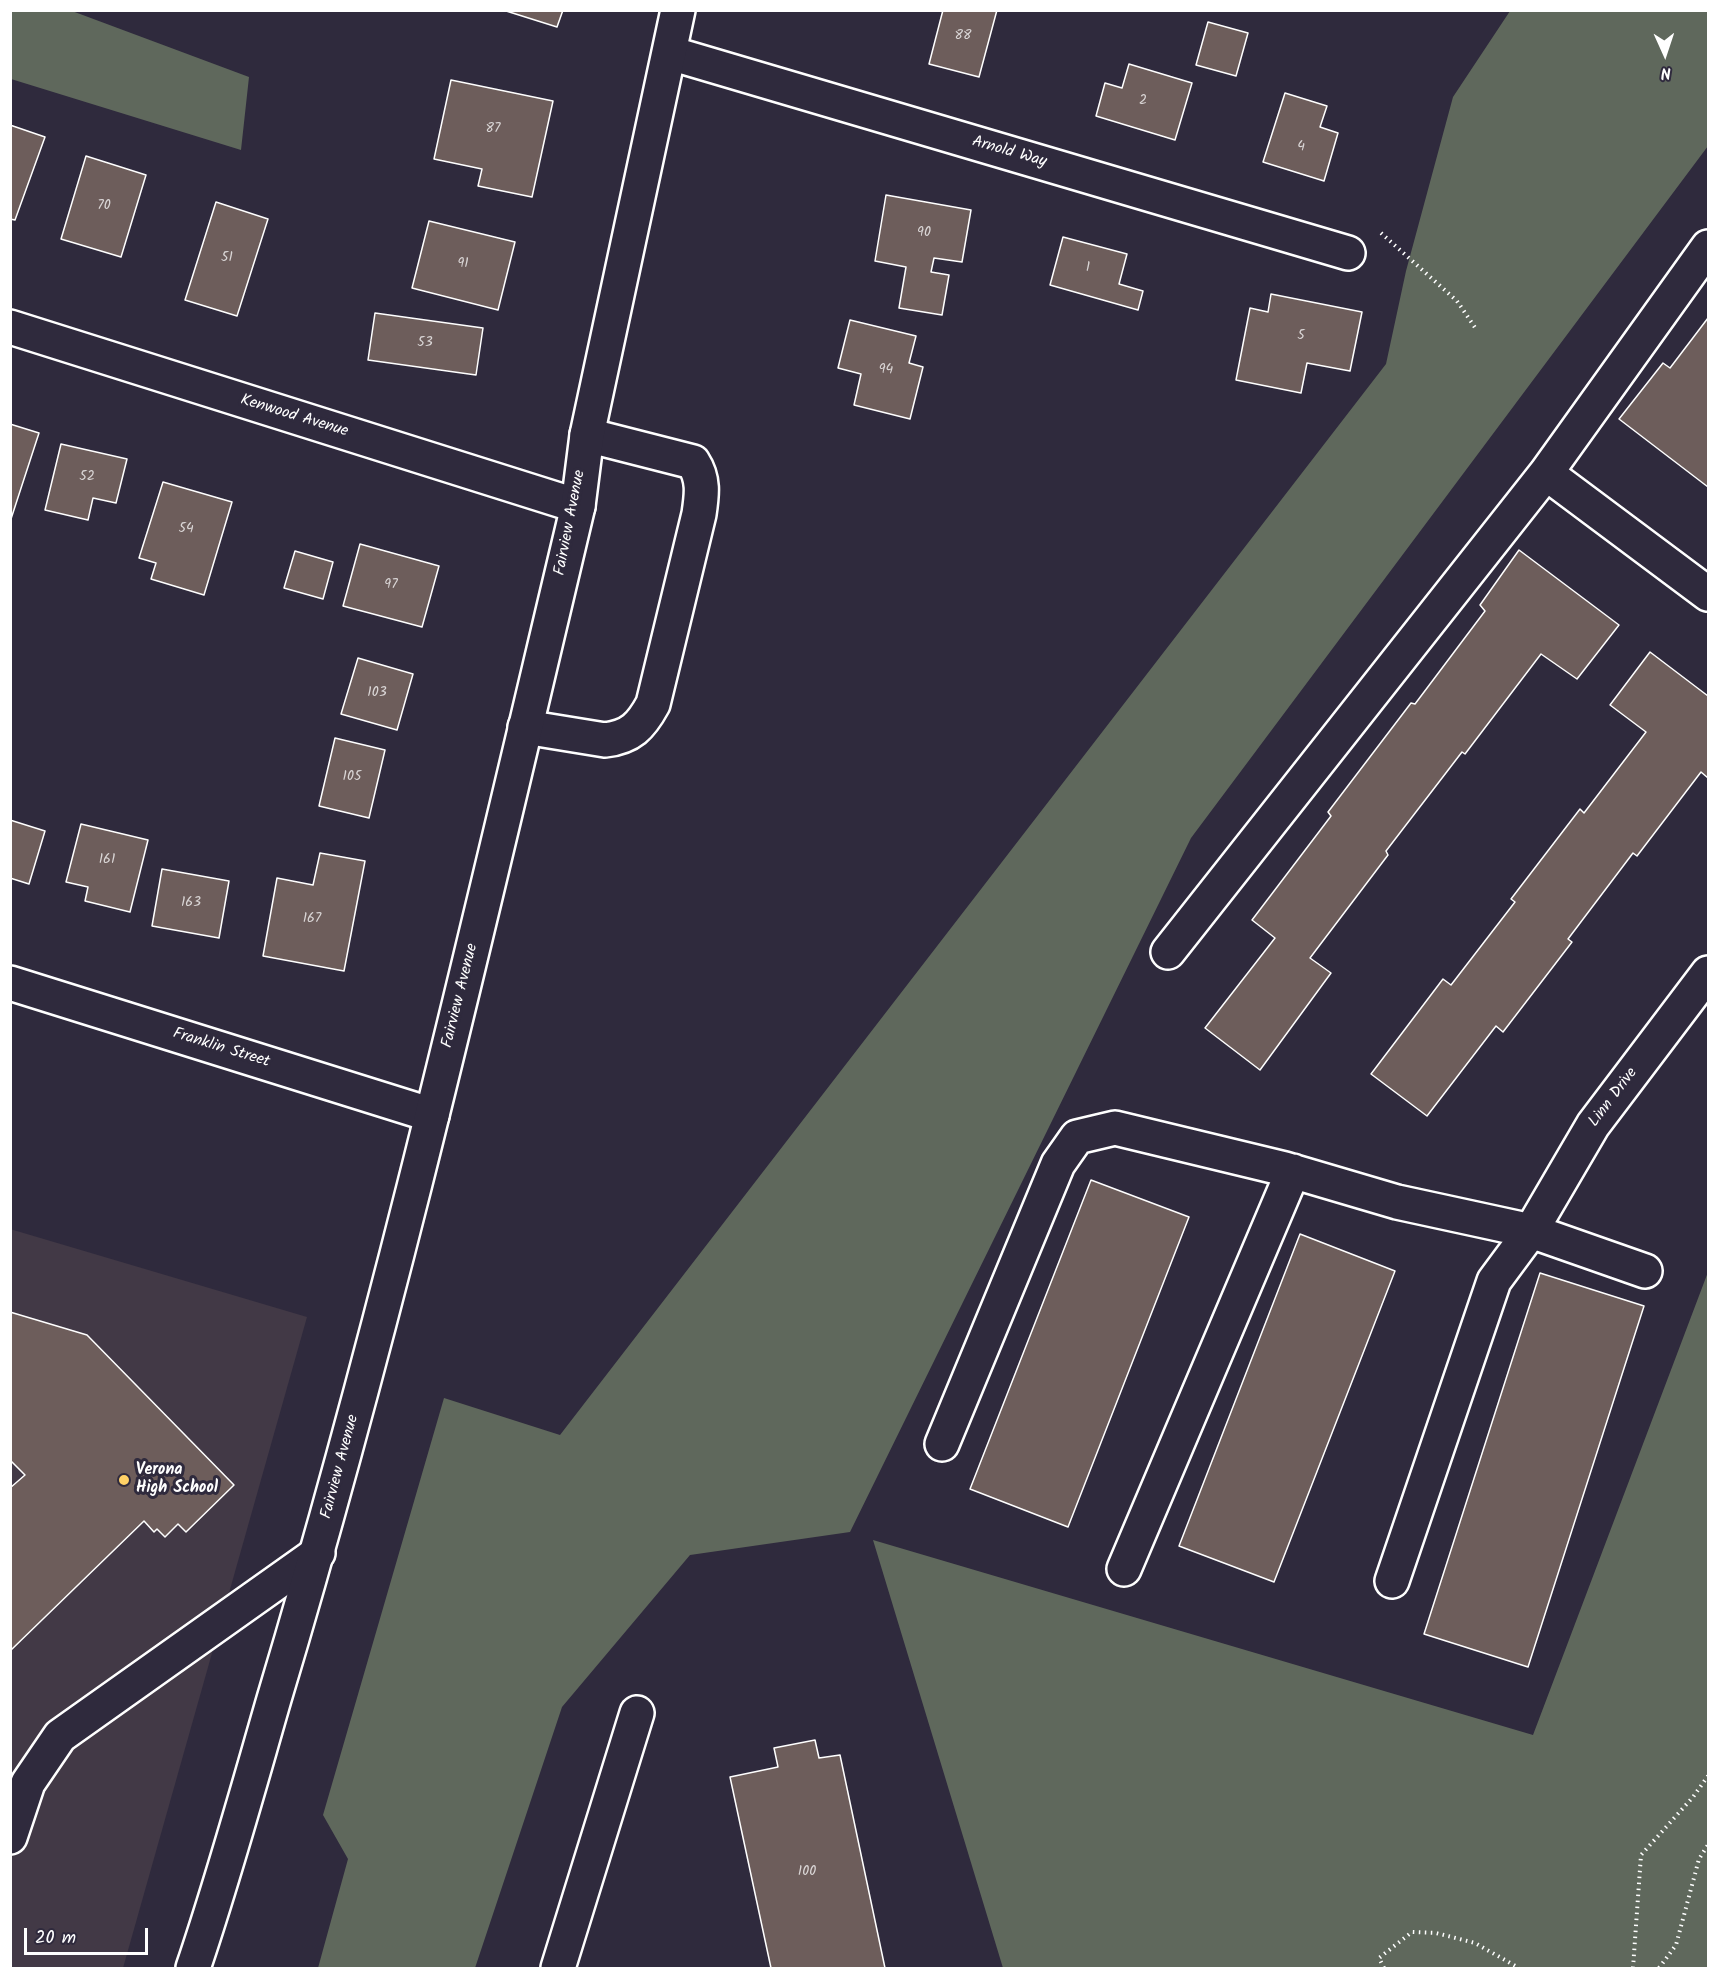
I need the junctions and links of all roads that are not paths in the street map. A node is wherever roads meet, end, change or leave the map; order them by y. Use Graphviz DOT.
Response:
graph roads {
  1 [pos="678,10"];
  2 [pos="670,52"];
  3 [pos="1708,247"];
  4 [pos="1348,253"];
  5 [pos="10,327"];
  6 [pos="587,435"];
  7 [pos="1546,472"];
  8 [pos="578,506"];
  9 [pos="1708,594"];
  10 [pos="525,727"];
  11 [pos="1168,952"];
  12 [pos="1708,973"];
  13 [pos="10,983"];
  14 [pos="432,1115"];
  15 [pos="1293,1171"];
  16 [pos="1531,1231"];
  17 [pos="1645,1270"];
  18 [pos="942,1444"];
  19 [pos="318,1553"];
  20 [pos="1124,1569"];
  21 [pos="1392,1581"];
  22 [pos="637,1713"];
  23 [pos="10,1837"];
  24 [pos="193,1968"];
  25 [pos="558,1968"];
  1 -- 2 [label="street, Fairview Avenue"];
  2 -- 4 [label="street, Arnold Way"];
  2 -- 6 [label="street, Fairview Avenue"];
  3 -- 7 [label="street"];
  5 -- 8 [label="street, Kenwood Avenue"];
  6 -- 8 [label="street, Fairview Avenue"];
  6 -- 10 [label="street"];
  7 -- 9 [label="street"];
  7 -- 11 [label="street"];
  8 -- 10 [label="street, Fairview Avenue"];
  10 -- 14 [label="street, Fairview Avenue"];
  12 -- 16 [label="street, Linn Drive"];
  13 -- 14 [label="street, Franklin Street"];
  14 -- 19 [label="street, Fairview Avenue"];
  15 -- 16 [label="street"];
  15 -- 18 [label="street"];
  15 -- 20 [label="street"];
  16 -- 17 [label="street"];
  16 -- 21 [label="street, Linn Drive"];
  19 -- 23 [label="street"];
  19 -- 24 [label="street, Fairview Avenue"];
  22 -- 25 [label="street"];
}
